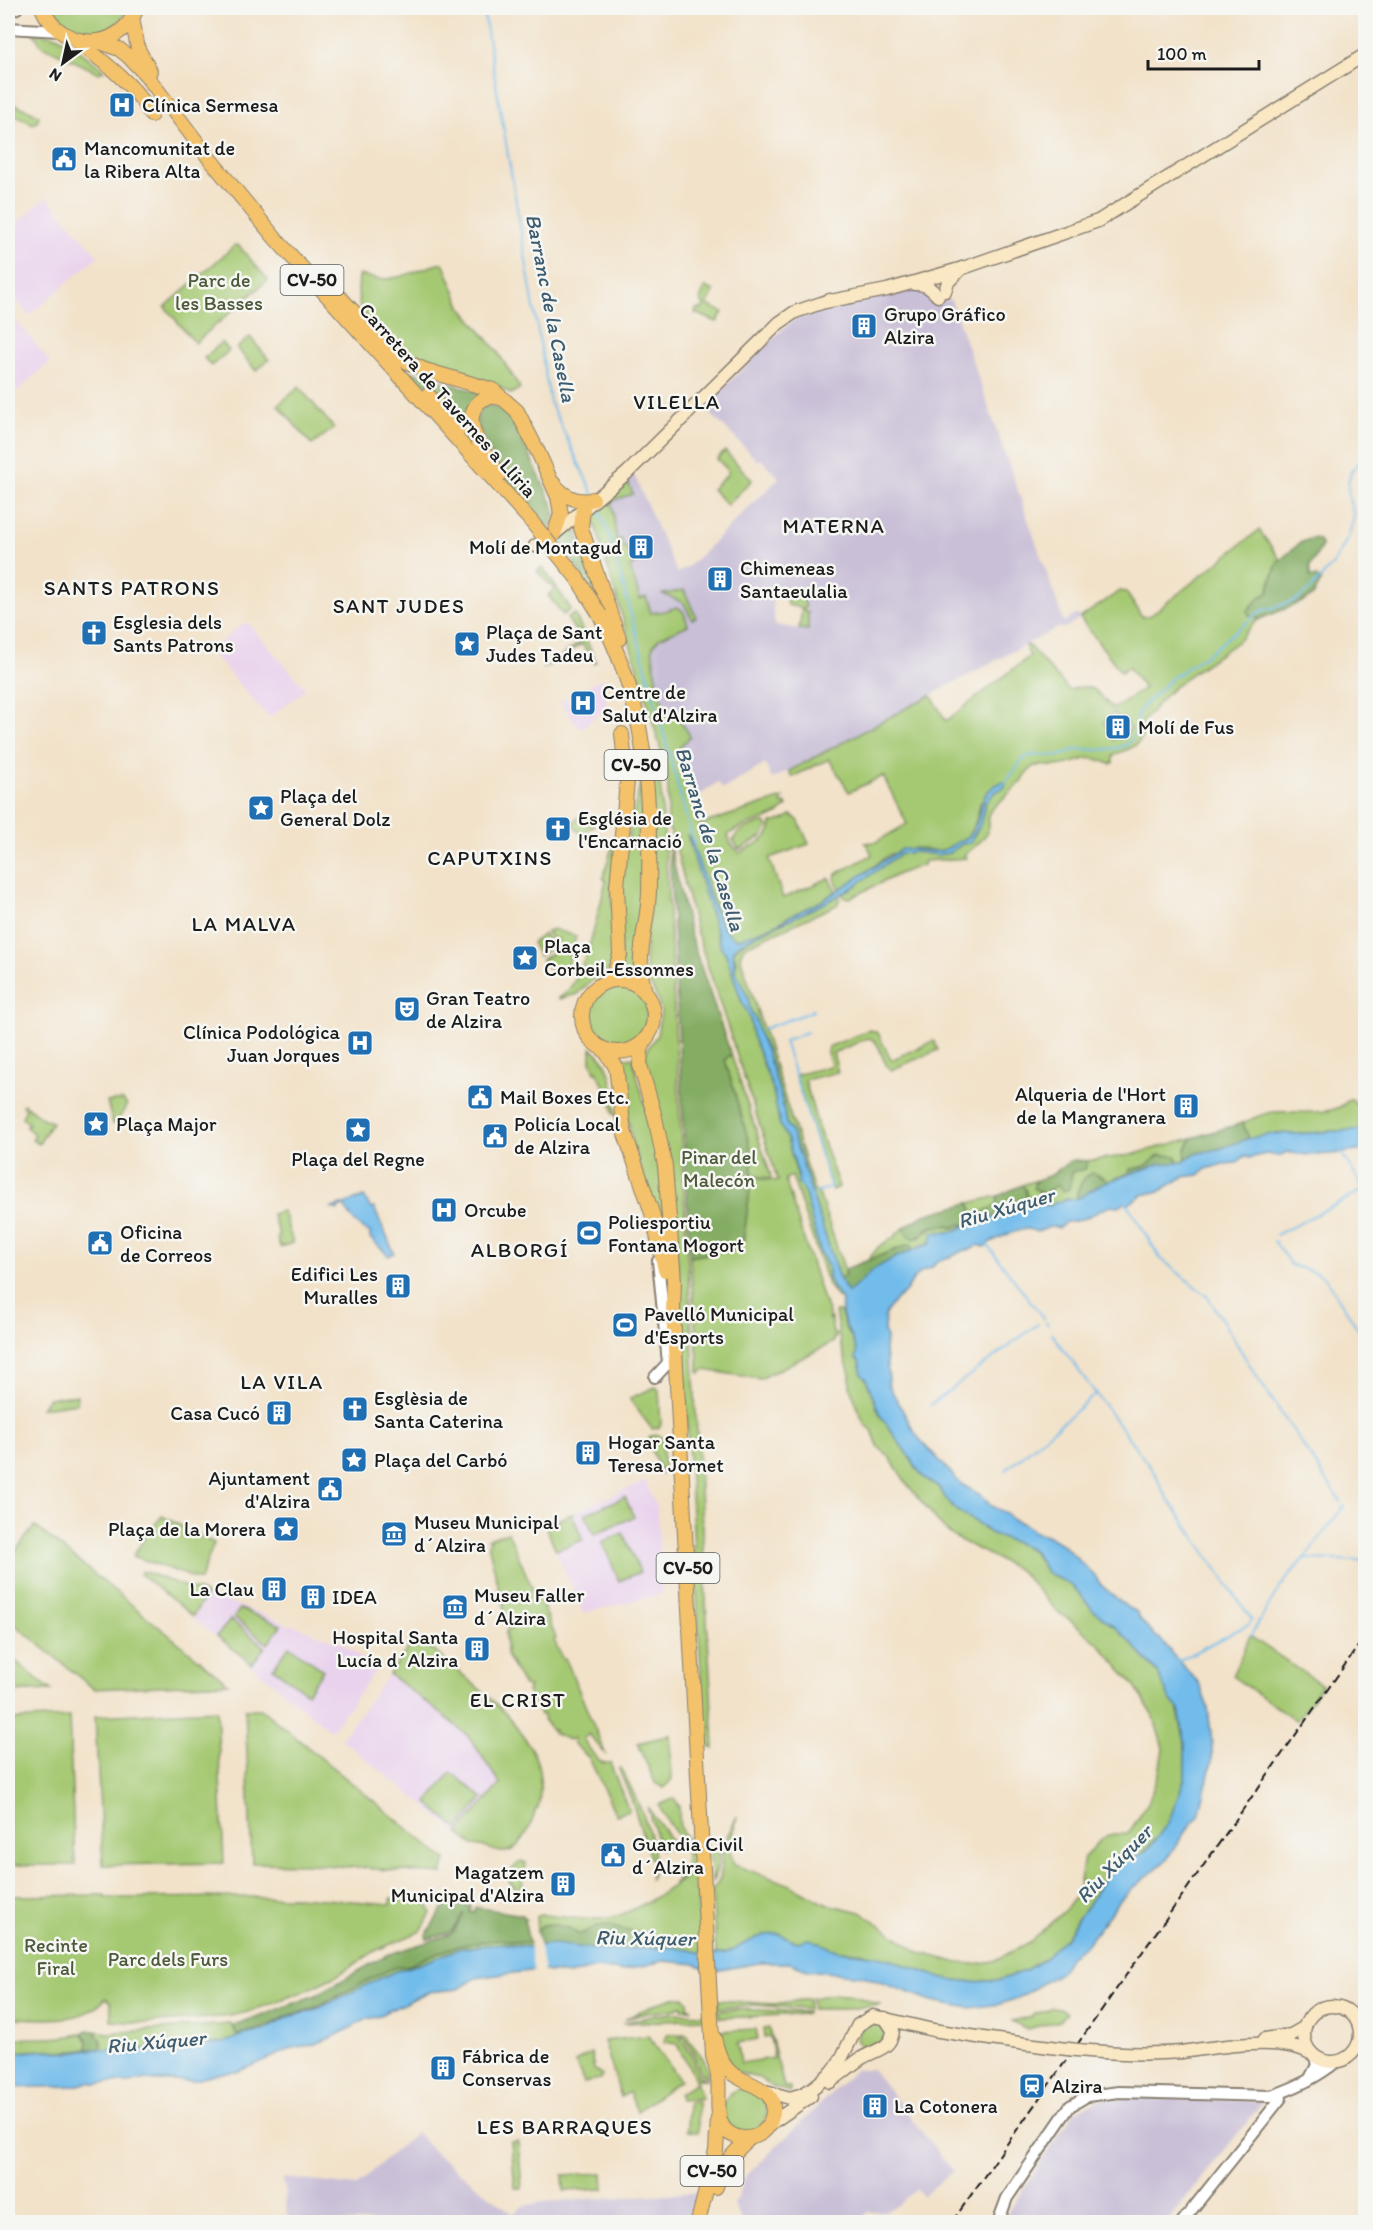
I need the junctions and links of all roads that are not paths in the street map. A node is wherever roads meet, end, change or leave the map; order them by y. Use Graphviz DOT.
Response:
graph roads {
  1 [pos="17,8"];
  2 [pos="42,8"];
  3 [pos="8,12"];
  4 [pos="135,13"];
  5 [pos="8,28"];
  6 [pos="59,31"];
  7 [pos="74,39"];
  8 [pos="97,41"];
  9 [pos="1365,54"];
  10 [pos="151,115"];
  11 [pos="1022,246"];
  12 [pos="974,258"];
  13 [pos="963,268"];
  14 [pos="312,270"];
  15 [pos="935,275"];
  16 [pos="904,285"];
  17 [pos="865,288"];
  18 [pos="942,294"];
  19 [pos="825,302"];
  20 [pos="508,401"];
  21 [pos="499,475"];
  22 [pos="549,476"];
  23 [pos="587,503"];
  24 [pos="531,520"];
  25 [pos="567,524"];
  26 [pos="554,534"];
  27 [pos="624,675"];
  28 [pos="632,697"];
  29 [pos="622,734"];
  30 [pos="619,854"];
  31 [pos="607,981"];
  32 [pos="645,992"];
  33 [pos="644,1042"];
  34 [pos="604,1049"];
  35 [pos="624,1131"];
  36 [pos="673,1311"];
  37 [pos="655,1377"];
  38 [pos="1353,2016"];
  39 [pos="885,2018"];
  40 [pos="1365,2020"];
  41 [pos="1305,2027"];
  42 [pos="933,2030"];
  43 [pos="893,2036"];
  44 [pos="714,2038"];
  45 [pos="850,2043"];
  46 [pos="1246,2044"];
  47 [pos="1361,2044"];
  48 [pos="866,2055"];
  49 [pos="1313,2055"];
  50 [pos="1336,2062"];
  51 [pos="1309,2080"];
  52 [pos="746,2083"];
  53 [pos="765,2091"];
  54 [pos="718,2112"];
  55 [pos="770,2124"];
  56 [pos="750,2138"];
  57 [pos="698,2223"];
  58 [pos="706,2223"];
  59 [pos="1001,2223"];
  60 [pos="1182,2223"];
  61 [pos="1190,2223"];
  1 -- 3 [label="street"];
  2 -- 6 [label="main road, CV-50"];
  4 -- 8 [label="main road, CV-50"];
  4 -- 14 [label="main road, Carretera de Tavernes a Llíria / CV-50"];
  5 -- 6 [label="street"];
  6 -- 7 [label="main road, CV-50"];
  7 -- 8 [label="main road, CV-50"];
  7 -- 10 [label="main road"];
  8 -- 24 [label="main road, Carretera de Tavernes a Llíria / CV-50"];
  9 -- 11 [label="main road"];
  11 -- 12 [label="main road"];
  11 -- 13 [label="main road"];
  12 -- 15 [label="main road"];
  12 -- 17 [label="main road"];
  13 -- 15 [label="main road"];
  13 -- 18 [label="main road"];
  14 -- 20 [label="main road"];
  14 -- 21 [label="main road, Carretera de Tavernes a Llíria / CV-50"];
  15 -- 16 [label="main road"];
  15 -- 17 [label="main road"];
  15 -- 18 [label="main road"];
  16 -- 18 [label="main road"];
  16 -- 19 [label="main road"];
  17 -- 19 [label="main road"];
  19 -- 23 [label="main road"];
  20 -- 21 [label="main road"];
  20 -- 22 [label="main road"];
  21 -- 24 [label="main road, Carretera de Tavernes a Llíria / CV-50"];
  22 -- 23 [label="main road"];
  22 -- 26 [label="main road"];
  23 -- 25 [label="main road"];
  23 -- 28 [label="main road"];
  24 -- 27 [label="main road, Carretera de Tavernes a Llíria / CV-50, bridge"];
  25 -- 26 [label="main road"];
  25 -- 26 [label="main road"];
  27 -- 28 [label="main road, CV-50"];
  27 -- 30 [label="main road, CV-50"];
  28 -- 32 [label="main road, CV-50"];
  29 -- 30 [label="main road"];
  30 -- 31 [label="main road, CV-50"];
  31 -- 32 [label="main road"];
  31 -- 34 [label="main road, CV-50"];
  32 -- 33 [label="main road, CV-50"];
  33 -- 34 [label="main road"];
  33 -- 36 [label="main road, CV-50"];
  34 -- 35 [label="main road, CV-50"];
  35 -- 36 [label="main road, CV-50"];
  35 -- 37 [label="street"];
  36 -- 44 [label="main road, CV-50"];
  38 -- 40 [label="main road"];
  38 -- 41 [label="main road"];
  38 -- 47 [label="main road"];
  39 -- 42 [label="main road"];
  39 -- 43 [label="main road"];
  39 -- 45 [label="main road"];
  41 -- 46 [label="main road"];
  41 -- 49 [label="main road"];
  42 -- 43 [label="main road"];
  42 -- 46 [label="main road, bridge"];
  43 -- 48 [label="main road"];
  44 -- 52 [label="main road, CV-50"];
  44 -- 54 [label="main road, CV-50"];
  45 -- 48 [label="main road"];
  45 -- 53 [label="main road"];
  46 -- 49 [label="main road"];
  47 -- 50 [label="main road"];
  48 -- 55 [label="main road"];
  49 -- 50 [label="main road"];
  49 -- 51 [label="street"];
  50 -- 51 [label="street"];
  51 -- 59 [label="street"];
  52 -- 53 [label="main road, CV-50"];
  52 -- 54 [label="main road"];
  53 -- 55 [label="main road"];
  54 -- 56 [label="main road, CV-50"];
  54 -- 57 [label="main road, CV-50"];
  55 -- 56 [label="main road, CV-50"];
  56 -- 58 [label="main road, CV-50"];
  60 -- 61 [label="street"];
}
